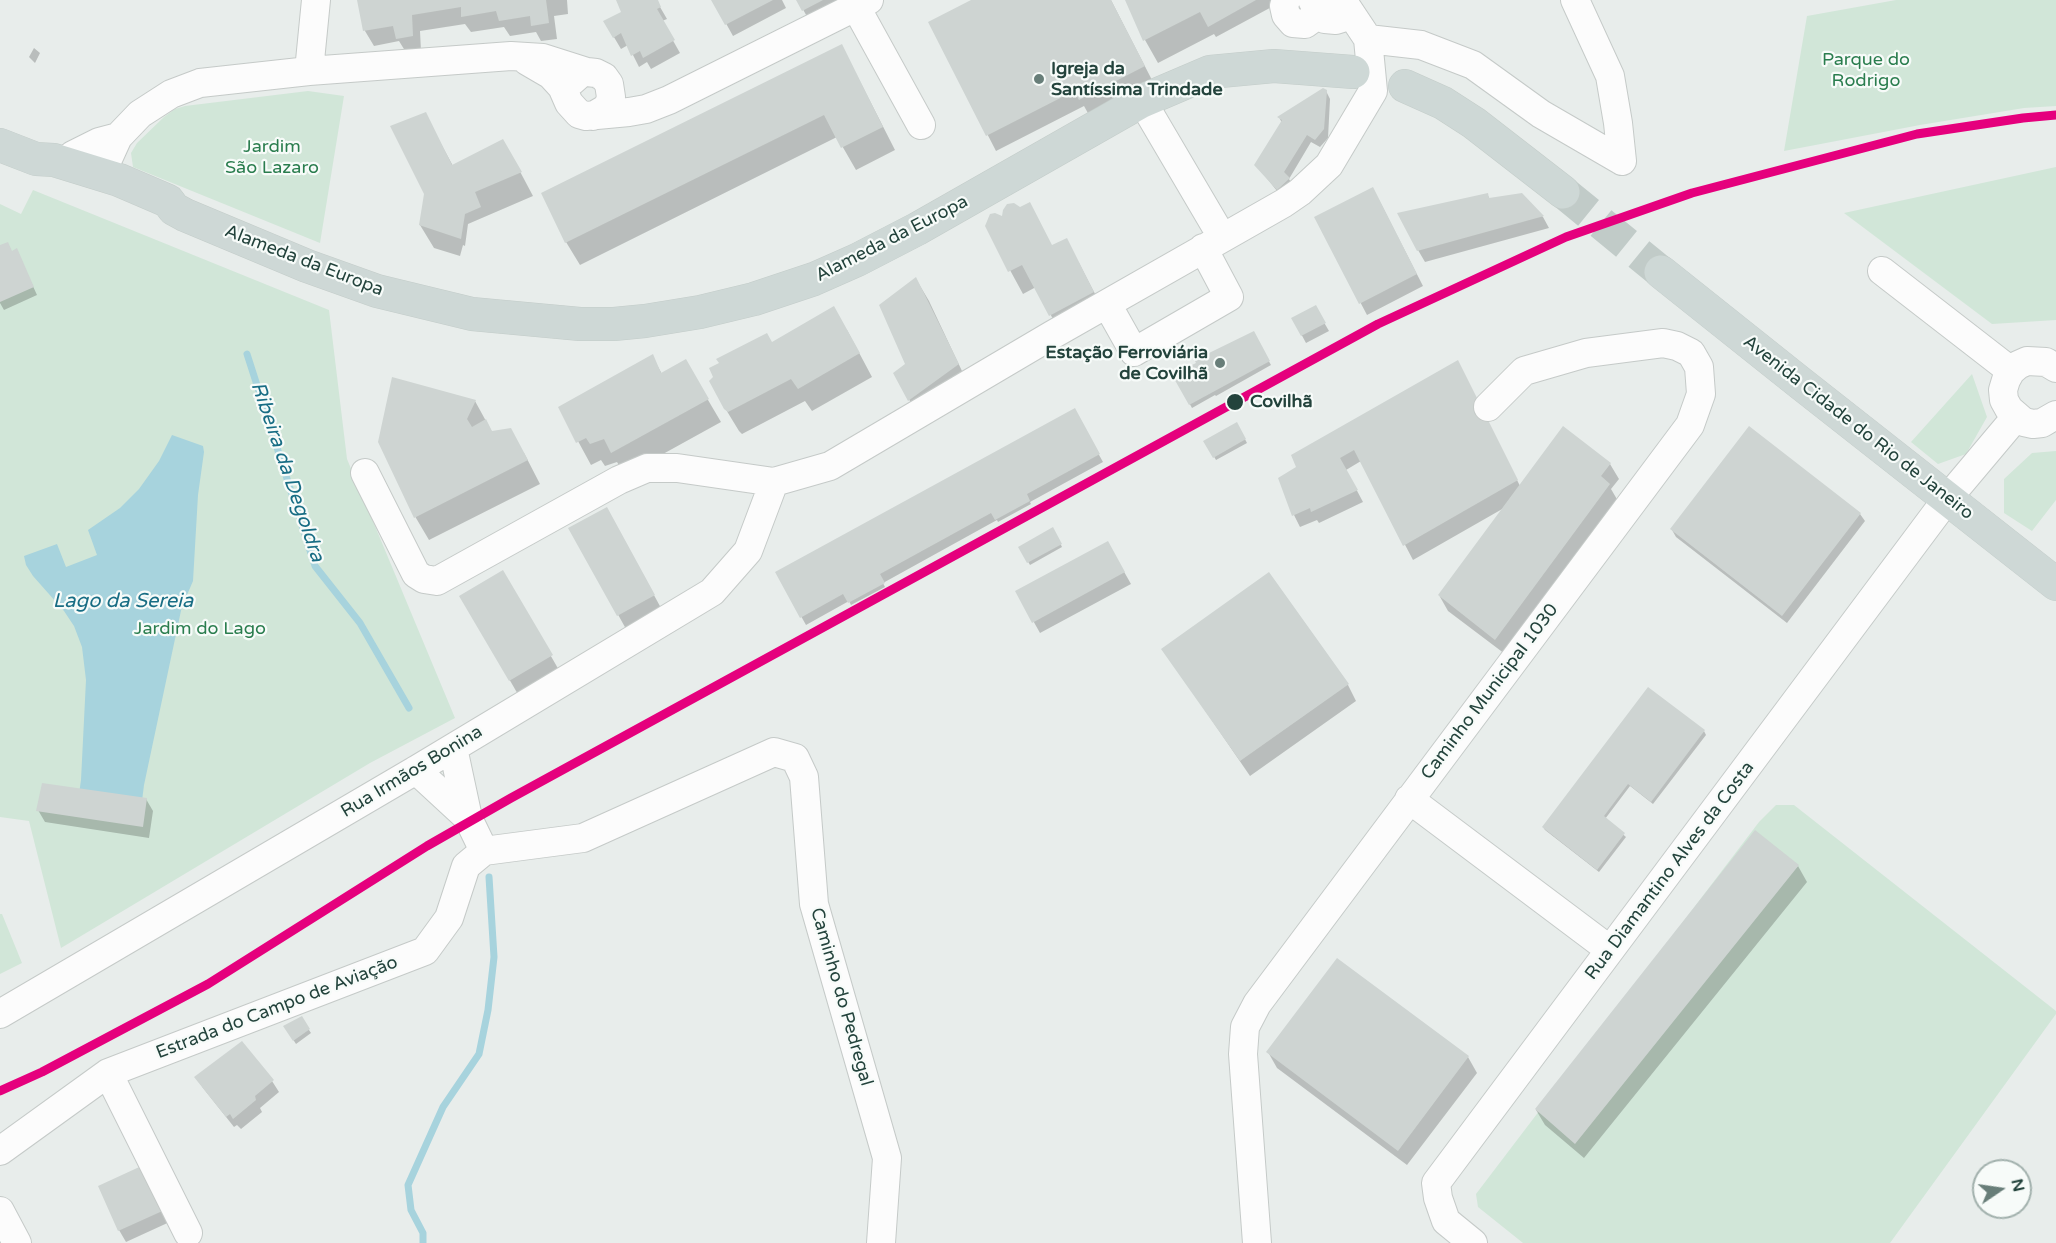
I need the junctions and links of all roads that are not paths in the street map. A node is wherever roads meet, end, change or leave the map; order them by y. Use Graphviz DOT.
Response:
graph roads {
  1 [pos="316,0"];
  2 [pos="1286,0"];
  3 [pos="1575,0"];
  4 [pos="863,3"];
  5 [pos="1347,7"];
  6 [pos="1312,9"];
  7 [pos="1368,39"];
  8 [pos="511,56"];
  9 [pos="309,71"];
  10 [pos="1353,72"];
  11 [pos="598,78"];
  12 [pos="1405,86"];
  13 [pos="567,97"];
  14 [pos="669,100"];
  15 [pos="1142,101"];
  16 [pos="593,116"];
  17 [pos="921,125"];
  18 [pos="118,137"];
  19 [pos="0,145"];
  20 [pos="62,164"];
  21 [pos="119,180"];
  22 [pos="1563,192"];
  23 [pos="174,208"];
  24 [pos="1212,242"];
  25 [pos="1882,271"];
  26 [pos="1661,272"];
  27 [pos="1107,304"];
  28 [pos="2056,367"];
  29 [pos="2011,371"];
  30 [pos="1488,407"];
  31 [pos="2056,415"];
  32 [pos="2016,417"];
  33 [pos="365,473"];
  34 [pos="774,482"];
  35 [pos="1947,499"];
  36 [pos="2056,584"];
  37 [pos="453,748"];
  38 [pos="416,770"];
  39 [pos="1409,799"];
  40 [pos="468,818"];
  41 [pos="484,851"];
  42 [pos="1610,950"];
  43 [pos="0,1014"];
  44 [pos="108,1074"];
  45 [pos="0,1151"];
  46 [pos="0,1211"];
  47 [pos="188,1233"];
  48 [pos="17,1243"];
  49 [pos="882,1243"];
  50 [pos="1257,1243"];
  51 [pos="1473,1243"];
  1 -- 9 [label="street"];
  2 -- 6 [label="street"];
  3 -- 7 [label="street"];
  4 -- 14 [label="street"];
  4 -- 17 [label="street"];
  5 -- 6 [label="street"];
  5 -- 7 [label="street"];
  7 -- 24 [label="street"];
  8 -- 9 [label="street"];
  8 -- 11 [label="street"];
  8 -- 13 [label="street"];
  9 -- 18 [label="street"];
  10 -- 15 [label="main road"];
  11 -- 13 [label="street"];
  11 -- 14 [label="street"];
  11 -- 16 [label="street"];
  12 -- 22 [label="main road"];
  13 -- 16 [label="street"];
  14 -- 16 [label="street"];
  15 -- 23 [label="main road, Alameda da Europa"];
  15 -- 24 [label="street"];
  18 -- 20 [label="street"];
  18 -- 21 [label="street"];
  19 -- 20 [label="main road, Alameda da Europa"];
  20 -- 21 [label="main road, Alameda da Europa"];
  20 -- 23 [label="main road, Alameda da Europa"];
  21 -- 23 [label="main road, Alameda da Europa"];
  24 -- 27 [label="street"];
  24 -- 27 [label="street"];
  25 -- 29 [label="street"];
  26 -- 35 [label="main road, Avenida Cidade do Rio de Janeiro"];
  27 -- 34 [label="street"];
  28 -- 29 [label="street"];
  29 -- 32 [label="street"];
  30 -- 39 [label="street, Caminho Municipal 1030"];
  31 -- 32 [label="street"];
  32 -- 35 [label="street, Rua Diamantino Alves da Costa"];
  33 -- 34 [label="street"];
  34 -- 37 [label="street, Rua Irmãos Bonina"];
  35 -- 36 [label="main road, Avenida Cidade do Rio de Janeiro"];
  35 -- 42 [label="street, Rua Diamantino Alves da Costa"];
  37 -- 38 [label="street, Rua Irmãos Bonina"];
  37 -- 40 [label="street"];
  38 -- 40 [label="street"];
  38 -- 43 [label="street, Rua Irmãos Bonina"];
  39 -- 42 [label="street"];
  39 -- 50 [label="street, Caminho Municipal 1030"];
  40 -- 41 [label="street"];
  41 -- 44 [label="street, Estrada do Campo de Aviação"];
  41 -- 49 [label="street, Caminho do Pedregal"];
  42 -- 51 [label="street, Rua Diamantino Alves da Costa"];
  44 -- 45 [label="street, Estrada do Campo de Aviação"];
  44 -- 47 [label="street"];
  46 -- 48 [label="street"];
}
